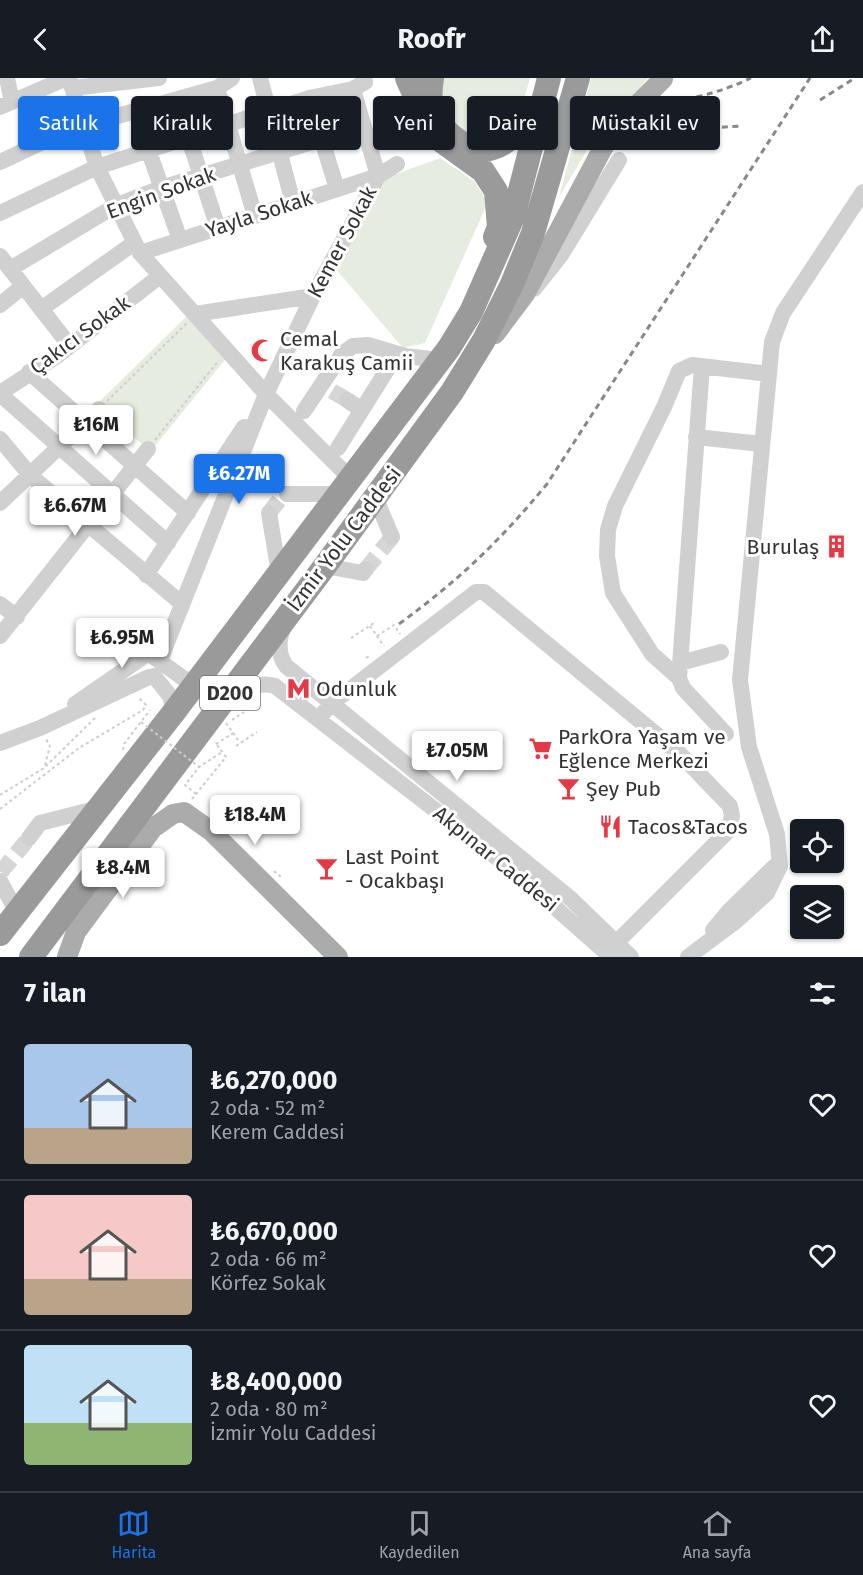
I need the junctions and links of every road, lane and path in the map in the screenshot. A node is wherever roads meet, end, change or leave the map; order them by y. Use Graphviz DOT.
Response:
graph roads {
  1 [pos="7,78"];
  2 [pos="159,78"];
  3 [pos="232,78"];
  4 [pos="260,78"];
  5 [pos="407,78"];
  6 [pos="432,78"];
  7 [pos="540,78"];
  8 [pos="549,78"];
  9 [pos="578,78"];
  10 [pos="664,79"];
  11 [pos="69,81"];
  12 [pos="361,83"];
  13 [pos="217,88"];
  14 [pos="74,96"];
  15 [pos="220,96"];
  16 [pos="265,96"];
  17 [pos="316,96"];
  18 [pos="535,96"];
  19 [pos="6,104"];
  20 [pos="119,115"];
  21 [pos="233,138"];
  22 [pos="467,145"];
  23 [pos="24,150"];
  24 [pos="92,150"];
  25 [pos="145,150"];
  26 [pos="148,150"];
  27 [pos="193,150"];
  28 [pos="286,150"];
  29 [pos="325,150"];
  30 [pos="520,150"];
  31 [pos="280,152"];
  32 [pos="619,160"];
  33 [pos="0,162"];
  34 [pos="240,165"];
  35 [pos="397,165"];
  36 [pos="97,167"];
  37 [pos="201,176"];
  38 [pos="378,176"];
  39 [pos="162,188"];
  40 [pos="336,189"];
  41 [pos="863,192"];
  42 [pos="293,203"];
  43 [pos="115,206"];
  44 [pos="0,213"];
  45 [pos="255,216"];
  46 [pos="499,227"];
  47 [pos="218,228"];
  48 [pos="180,240"];
  49 [pos="137,248"];
  50 [pos="5,263"];
  51 [pos="160,276"];
  52 [pos="23,286"];
  53 [pos="525,294"];
  54 [pos="313,296"];
  55 [pos="0,305"];
  56 [pos="41,309"];
  57 [pos="195,314"];
  58 [pos="459,332"];
  59 [pos="70,346"];
  60 [pos="227,350"];
  61 [pos="397,354"];
  62 [pos="440,360"];
  63 [pos="702,366"];
  64 [pos="29,372"];
  65 [pos="769,374"];
  66 [pos="452,392"];
  67 [pos="0,393"];
  68 [pos="266,394"];
  69 [pos="347,400"];
  70 [pos="99,409"];
  71 [pos="362,410"];
  72 [pos="304,411"];
  73 [pos="85,423"];
  74 [pos="696,437"];
  75 [pos="0,439"];
  76 [pos="762,444"];
  77 [pos="60,448"];
  78 [pos="338,448"];
  79 [pos="148,449"];
  80 [pos="134,465"];
  81 [pos="31,476"];
  82 [pos="345,486"];
  83 [pos="111,494"];
  84 [pos="287,494"];
  85 [pos="375,497"];
  86 [pos="0,503"];
  87 [pos="188,513"];
  88 [pos="269,513"];
  89 [pos="87,525"];
  90 [pos="392,537"];
  91 [pos="168,543"];
  92 [pos="325,566"];
  93 [pos="366,569"];
  94 [pos="279,573"];
  95 [pos="146,575"];
  96 [pos="181,603"];
  97 [pos="0,604"];
  98 [pos="293,607"];
  99 [pos="17,617"];
  100 [pos="374,623"];
  101 [pos="394,625"];
  102 [pos="370,626"];
  103 [pos="0,636"];
  104 [pos="377,636"];
  105 [pos="351,638"];
  106 [pos="384,646"];
  107 [pos="721,652"];
  108 [pos="152,665"];
  109 [pos="680,671"];
  110 [pos="199,679"];
  111 [pos="130,697"];
  112 [pos="331,704"];
  113 [pos="150,710"];
  114 [pos="174,712"];
  115 [pos="244,712"];
  116 [pos="98,716"];
  117 [pos="318,719"];
  118 [pos="141,722"];
  119 [pos="40,728"];
  120 [pos="219,729"];
  121 [pos="257,732"];
  122 [pos="233,733"];
  123 [pos="726,734"];
  124 [pos="0,743"];
  125 [pos="240,743"];
  126 [pos="124,744"];
  127 [pos="236,746"];
  128 [pos="222,752"];
  129 [pos="200,766"];
  130 [pos="44,768"];
  131 [pos="0,795"];
  132 [pos="196,795"];
  133 [pos="191,800"];
  134 [pos="99,808"];
  135 [pos="0,809"];
  136 [pos="28,838"];
  137 [pos="74,840"];
  138 [pos="0,881"];
  139 [pos="84,886"];
  140 [pos="6,912"];
  141 [pos="0,934"];
  142 [pos="611,950"];
  143 [pos="31,957"];
  144 [pos="44,957"];
  145 [pos="67,957"];
  146 [pos="339,957"];
  147 [pos="631,957"];
  148 [pos="688,957"];
  1 -- 19 [label="street"];
  2 -- 11 [label="street"];
  3 -- 13 [label="street"];
  4 -- 16 [label="street"];
  5 -- 46 [label="highway"];
  6 -- 22 [label="highway"];
  7 -- 18 [label="highway"];
  8 -- 58 [label="highway, İzmir Yolu Caddesi / D200"];
  9 -- 66 [label="highway, İzmir Yolu Caddesi / D200"];
  10 -- 53 [label="main road, bridge"];
  11 -- 14 [label="street"];
  11 -- 19 [label="street"];
  12 -- 17 [label="street"];
  12 -- 38 [label="street"];
  13 -- 15 [label="street"];
  13 -- 20 [label="street"];
  21 -- 34 [label="street"];
  23 -- 33 [label="street"];
  24 -- 36 [label="street"];
  25 -- 36 [label="street"];
  26 -- 39 [label="street"];
  27 -- 37 [label="street"];
  28 -- 31 [label="street, Engin Sokak"];
  29 -- 40 [label="street"];
  30 -- 46 [label="highway"];
  31 -- 34 [label="street, Engin Sokak"];
  31 -- 42 [label="street"];
  32 -- 53 [label="street"];
  34 -- 37 [label="street, Engin Sokak"];
  34 -- 45 [label="street"];
  35 -- 38 [label="street, Kemer Sokak"];
  36 -- 43 [label="street"];
  36 -- 44 [label="street"];
  37 -- 39 [label="street, Engin Sokak"];
  37 -- 47 [label="street"];
  38 -- 40 [label="street, Yayla Sokak"];
  38 -- 54 [label="street, Kemer Sokak"];
  39 -- 43 [label="street, Engin Sokak"];
  39 -- 48 [label="street"];
  40 -- 42 [label="street, Yayla Sokak"];
  41 -- 65 [label="street"];
  42 -- 45 [label="street, Yayla Sokak"];
  43 -- 49 [label="street"];
  43 -- 50 [label="street, Engin Sokak"];
  45 -- 47 [label="street, Yayla Sokak"];
  46 -- 58 [label="highway"];
  47 -- 48 [label="street, Yayla Sokak"];
  48 -- 49 [label="street, Yayla Sokak"];
  49 -- 51 [label="street"];
  49 -- 56 [label="street, Yayla Sokak"];
  50 -- 52 [label="street"];
  51 -- 57 [label="street"];
  51 -- 59 [label="street, Çakıcı Sokak"];
  52 -- 55 [label="street"];
  52 -- 56 [label="street"];
  53 -- 66 [label="main road"];
  54 -- 57 [label="street"];
  54 -- 68 [label="street, Kemer Sokak"];
  56 -- 59 [label="street"];
  57 -- 60 [label="street"];
  57 -- 70 [label="path"];
  58 -- 62 [label="highway, İzmir Yolu Caddesi / D200"];
  59 -- 64 [label="street, Çakıcı Sokak"];
  60 -- 68 [label="street"];
  60 -- 79 [label="path"];
  61 -- 62 [label="street"];
  61 -- 71 [label="street"];
  61 -- 72 [label="street"];
  62 -- 82 [label="highway, İzmir Yolu Caddesi / D200"];
  63 -- 65 [label="street"];
  63 -- 74 [label="street"];
  63 -- 109 [label="street"];
  64 -- 67 [label="street, Çakıcı Sokak"];
  64 -- 73 [label="street"];
  65 -- 76 [label="street"];
  66 -- 85 [label="highway, İzmir Yolu Caddesi / D200"];
  67 -- 77 [label="street"];
  68 -- 82 [label="street"];
  68 -- 87 [label="street"];
  68 -- 96 [label="street"];
  69 -- 71 [label="street"];
  70 -- 73 [label="street"];
  71 -- 78 [label="street"];
  73 -- 77 [label="street"];
  73 -- 80 [label="street"];
  74 -- 76 [label="street"];
  74 -- 109 [label="street"];
  75 -- 81 [label="street"];
  76 -- 148 [label="street"];
  77 -- 81 [label="street"];
  77 -- 83 [label="street"];
  79 -- 80 [label="street"];
  80 -- 83 [label="street"];
  80 -- 87 [label="street"];
  81 -- 86 [label="street"];
  81 -- 89 [label="street"];
  82 -- 84 [label="street"];
  82 -- 94 [label="highway, İzmir Yolu Caddesi / D200"];
  83 -- 89 [label="street"];
  83 -- 91 [label="street"];
  85 -- 90 [label="street"];
  85 -- 92 [label="highway, İzmir Yolu Caddesi / D200"];
  87 -- 91 [label="street"];
  88 -- 94 [label="street"];
  89 -- 95 [label="street"];
  89 -- 99 [label="street"];
  91 -- 95 [label="street"];
  92 -- 93 [label="street"];
  92 -- 98 [label="highway, İzmir Yolu Caddesi / D200"];
  94 -- 110 [label="highway, İzmir Yolu Caddesi / D200"];
  95 -- 96 [label="street"];
  96 -- 108 [label="street"];
  97 -- 99 [label="street"];
  98 -- 112 [label="street, Akpınar Caddesi"];
  98 -- 120 [label="highway, İzmir Yolu Caddesi / D200"];
  99 -- 103 [label="street"];
  100 -- 102 [label="path"];
  101 -- 104 [label="path"];
  102 -- 104 [label="path"];
  102 -- 105 [label="path"];
  104 -- 106 [label="path"];
  107 -- 109 [label="street"];
  108 -- 110 [label="street"];
  108 -- 114 [label="street"];
  108 -- 119 [label="street"];
  109 -- 123 [label="street"];
  110 -- 114 [label="highway, İzmir Yolu Caddesi / D200"];
  111 -- 135 [label="path"];
  112 -- 117 [label="street"];
  112 -- 142 [label="street, Akpınar Caddesi"];
  112 -- 142 [label="street"];
  113 -- 118 [label="path"];
  114 -- 134 [label="highway, İzmir Yolu Caddesi / D200"];
  115 -- 120 [label="path"];
  116 -- 130 [label="path"];
  117 -- 120 [label="street, Akpınar Caddesi"];
  117 -- 142 [label="street, Akpınar Caddesi"];
  118 -- 126 [label="path"];
  118 -- 129 [label="path, bridge"];
  119 -- 124 [label="street"];
  119 -- 130 [label="path"];
  120 -- 122 [label="path"];
  120 -- 122 [label="path"];
  120 -- 128 [label="path"];
  120 -- 139 [label="highway, İzmir Yolu Caddesi / D200"];
  121 -- 125 [label="path"];
  122 -- 125 [label="path"];
  125 -- 127 [label="path"];
  128 -- 129 [label="path"];
  128 -- 132 [label="path"];
  129 -- 132 [label="path"];
  130 -- 131 [label="path"];
  132 -- 133 [label="path"];
  134 -- 136 [label="street"];
  134 -- 137 [label="highway, İzmir Yolu Caddesi / D200"];
  137 -- 140 [label="highway"];
  137 -- 141 [label="highway, İzmir Yolu Caddesi / D200"];
  138 -- 140 [label="street"];
  139 -- 143 [label="highway, İzmir Yolu Caddesi / D200"];
  139 -- 144 [label="highway"];
  142 -- 147 [label="street, Akpınar Caddesi"];
  145 -- 146 [label="main road"];
}
